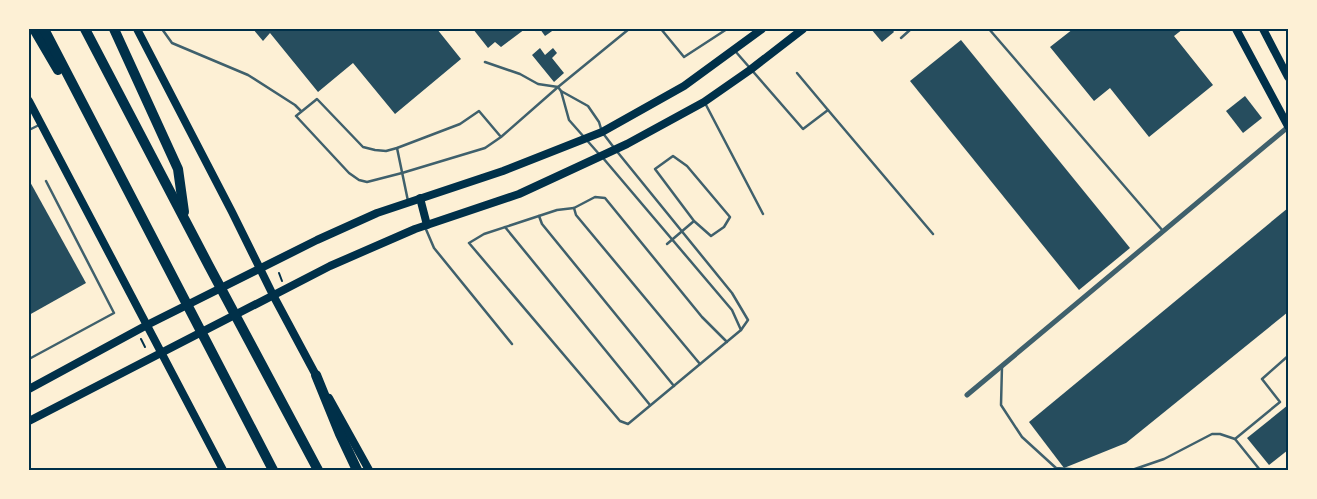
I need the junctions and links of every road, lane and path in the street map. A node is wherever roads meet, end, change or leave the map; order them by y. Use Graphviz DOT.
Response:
graph roads {
  1 [pos="34,29"];
  2 [pos="44,29"];
  3 [pos="85,29"];
  4 [pos="114,29"];
  5 [pos="137,29"];
  6 [pos="162,29"];
  7 [pos="629,29"];
  8 [pos="661,29"];
  9 [pos="726,29"];
  10 [pos="762,29"];
  11 [pos="803,29"];
  12 [pos="911,29"];
  13 [pos="989,29"];
  14 [pos="1236,29"];
  15 [pos="1262,29"];
  16 [pos="901,38"];
  17 [pos="735,51"];
  18 [pos="485,62"];
  19 [pos="750,70"];
  20 [pos="797,73"];
  21 [pos="1288,77"];
  22 [pos="558,87"];
  23 [pos="561,91"];
  24 [pos="29,101"];
  25 [pos="704,102"];
  26 [pos="828,110"];
  27 [pos="301,111"];
  28 [pos="41,124"];
  29 [pos="1288,126"];
  30 [pos="29,130"];
  31 [pos="602,132"];
  32 [pos="501,137"];
  33 [pos="586,139"];
  34 [pos="397,148"];
  35 [pos="614,149"];
  36 [pos="601,156"];
  37 [pos="113,163"];
  38 [pos="402,173"];
  39 [pos="46,181"];
  40 [pos="420,198"];
  41 [pos="408,202"];
  42 [pos="574,208"];
  43 [pos="763,214"];
  44 [pos="539,216"];
  45 [pos="185,220"];
  46 [pos="694,222"];
  47 [pos="426,226"];
  48 [pos="505,227"];
  49 [pos="1163,231"];
  50 [pos="682,232"];
  51 [pos="933,234"];
  52 [pos="672,240"];
  53 [pos="667,244"];
  54 [pos="261,269"];
  55 [pos="279,274"];
  56 [pos="282,281"];
  57 [pos="273,295"];
  58 [pos="147,325"];
  59 [pos="742,330"];
  60 [pos="141,339"];
  61 [pos="727,342"];
  62 [pos="512,344"];
  63 [pos="145,347"];
  64 [pos="161,353"];
  65 [pos="1288,356"];
  66 [pos="29,359"];
  67 [pos="700,364"];
  68 [pos="1002,366"];
  69 [pos="316,375"];
  70 [pos="674,386"];
  71 [pos="29,389"];
  72 [pos="967,395"];
  73 [pos="650,405"];
  74 [pos="29,421"];
  75 [pos="1235,439"];
  76 [pos="222,470"];
  77 [pos="273,470"];
  78 [pos="318,470"];
  79 [pos="357,470"];
  80 [pos="369,470"];
  81 [pos="1083,470"];
  82 [pos="1132,470"];
  83 [pos="1260,470"];
  1 -- 37 [label="highway"];
  2 -- 37 [label="highway"];
  3 -- 45 [label="highway"];
  4 -- 45 [label="highway"];
  5 -- 54 [label="main road"];
  6 -- 27 [label="lane"];
  7 -- 22 [label="lane"];
  8 -- 9 [label="lane"];
  10 -- 17 [label="main road"];
  11 -- 19 [label="main road"];
  12 -- 16 [label="lane"];
  13 -- 49 [label="lane"];
  14 -- 29 [label="main road"];
  15 -- 21 [label="main road"];
  17 -- 19 [label="lane"];
  17 -- 31 [label="main road"];
  18 -- 22 [label="lane"];
  19 -- 25 [label="main road"];
  19 -- 26 [label="lane"];
  20 -- 26 [label="lane"];
  22 -- 23 [label="lane"];
  22 -- 32 [label="lane"];
  23 -- 31 [label="lane"];
  23 -- 33 [label="lane"];
  24 -- 28 [label="main road"];
  25 -- 35 [label="main road"];
  25 -- 43 [label="lane"];
  26 -- 51 [label="lane"];
  27 -- 34 [label="lane"];
  27 -- 38 [label="lane"];
  28 -- 30 [label="lane"];
  28 -- 58 [label="main road"];
  29 -- 49 [label="street"];
  31 -- 33 [label="main road"];
  31 -- 35 [label="lane"];
  32 -- 34 [label="lane"];
  32 -- 38 [label="lane"];
  33 -- 36 [label="lane"];
  33 -- 40 [label="main road"];
  34 -- 38 [label="lane"];
  35 -- 36 [label="main road"];
  35 -- 50 [label="lane"];
  36 -- 47 [label="main road"];
  36 -- 52 [label="lane"];
  37 -- 77 [label="highway"];
  38 -- 41 [label="lane"];
  39 -- 66 [label="lane"];
  40 -- 41 [label="main road"];
  40 -- 47 [label="main road"];
  41 -- 54 [label="main road"];
  42 -- 44 [label="lane"];
  42 -- 61 [label="lane"];
  42 -- 67 [label="lane"];
  44 -- 48 [label="lane"];
  44 -- 70 [label="lane"];
  45 -- 78 [label="highway"];
  46 -- 46 [label="lane"];
  46 -- 50 [label="lane"];
  47 -- 57 [label="main road"];
  47 -- 62 [label="lane"];
  48 -- 73 [label="lane"];
  48 -- 73 [label="lane"];
  49 -- 68 [label="street"];
  50 -- 52 [label="lane"];
  50 -- 59 [label="lane"];
  52 -- 53 [label="lane"];
  52 -- 59 [label="lane"];
  54 -- 57 [label="main road"];
  54 -- 58 [label="main road"];
  55 -- 56 [label="path"];
  57 -- 64 [label="main road"];
  57 -- 69 [label="main road"];
  58 -- 64 [label="main road"];
  58 -- 71 [label="main road"];
  59 -- 61 [label="lane"];
  60 -- 63 [label="path"];
  61 -- 67 [label="lane"];
  64 -- 74 [label="main road"];
  64 -- 76 [label="main road"];
  65 -- 75 [label="lane"];
  67 -- 70 [label="lane"];
  68 -- 72 [label="street"];
  68 -- 81 [label="lane"];
  69 -- 79 [label="highway"];
  69 -- 80 [label="main road"];
  70 -- 73 [label="lane"];
  75 -- 82 [label="lane"];
  75 -- 83 [label="lane"];
}
